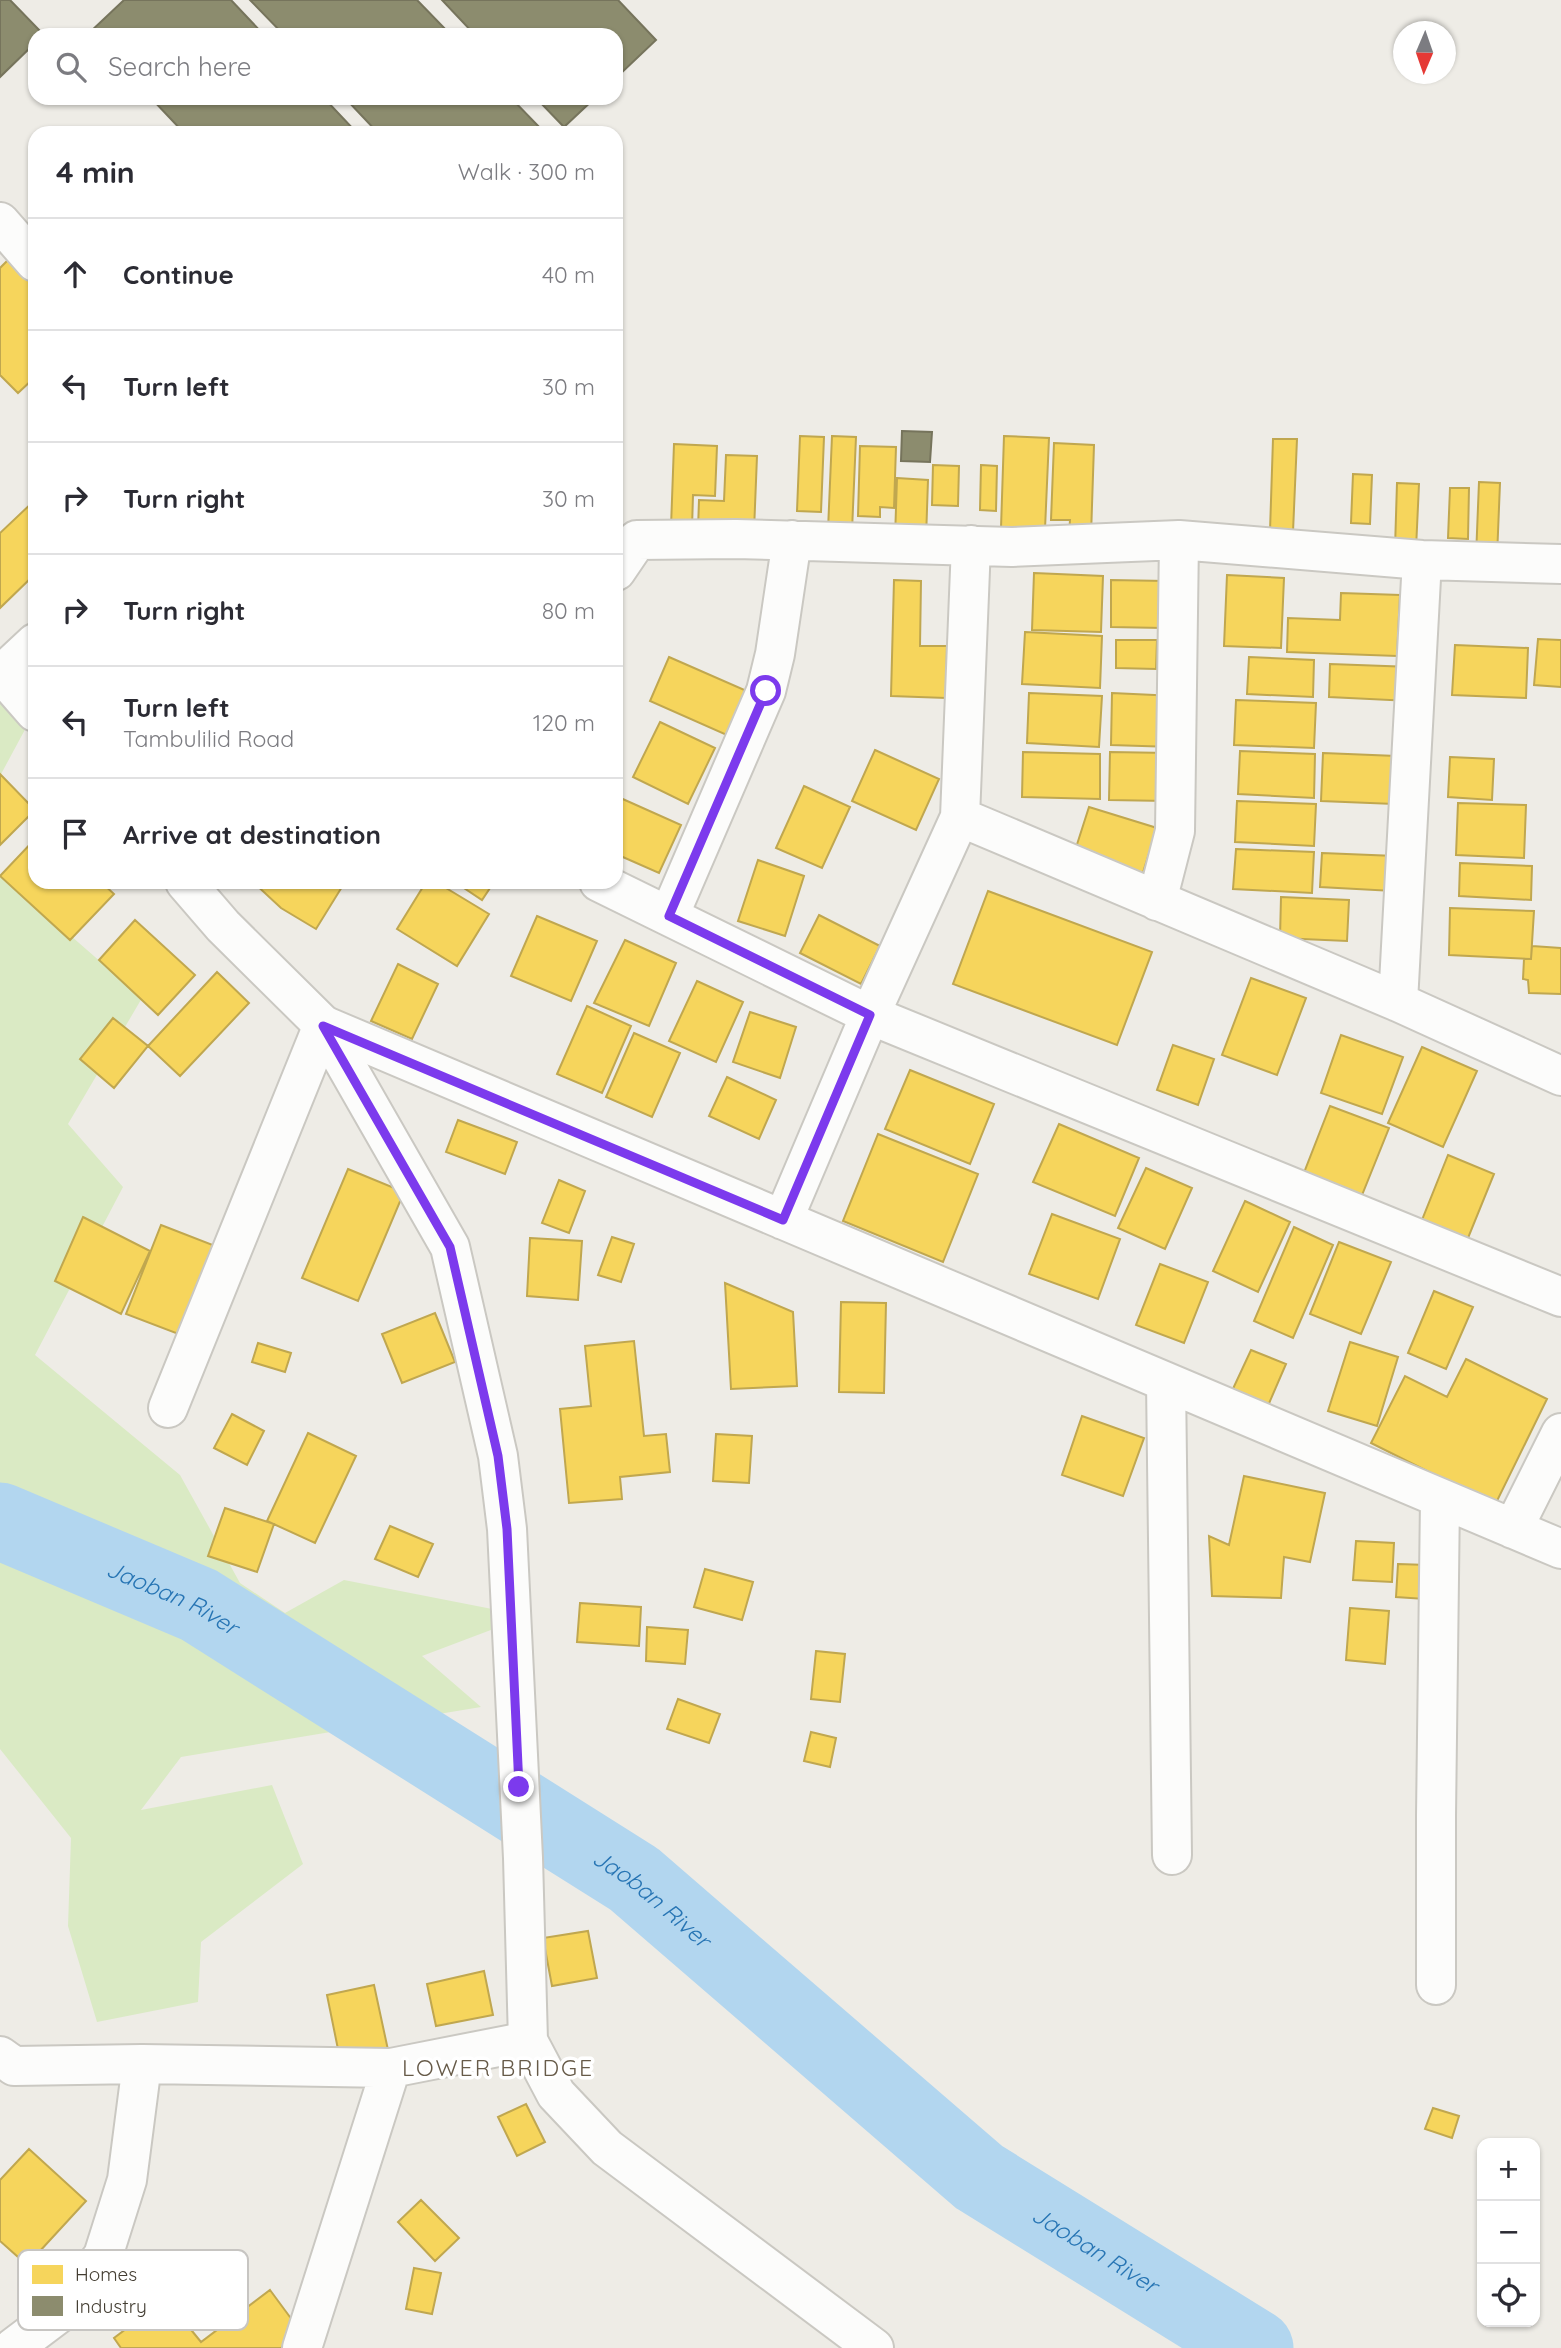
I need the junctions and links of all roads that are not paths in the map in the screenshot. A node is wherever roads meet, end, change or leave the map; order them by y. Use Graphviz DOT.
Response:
graph roads {
  1 [pos="0,222"];
  2 [pos="28,254"];
  3 [pos="792,540"];
  4 [pos="1179,541"];
  5 [pos="971,545"];
  6 [pos="1422,560"];
  7 [pos="623,561"];
  8 [pos="1561,564"];
  9 [pos="28,649"];
  10 [pos="1,673"];
  11 [pos="28,704"];
  12 [pos="960,817"];
  13 [pos="191,889"];
  14 [pos="613,889"];
  15 [pos="1157,901"];
  16 [pos="669,916"];
  17 [pos="1398,1002"];
  18 [pos="870,1015"];
  19 [pos="323,1026"];
  20 [pos="1561,1076"];
  21 [pos="783,1220"];
  22 [pos="1561,1297"];
  23 [pos="1166,1382"];
  24 [pos="168,1408"];
  25 [pos="1561,1433"];
  26 [pos="1440,1499"];
  27 [pos="1513,1529"];
  28 [pos="1561,1549"];
  29 [pos="1172,1855"];
  30 [pos="1436,1985"];
  31 [pos="528,2041"];
  32 [pos="0,2056"];
  33 [pos="142,2064"];
  34 [pos="390,2068"];
  35 [pos="105,2250"];
  36 [pos="37,2330"];
  37 [pos="13,2348"];
  38 [pos="302,2348"];
  39 [pos="874,2348"];
  1 -- 2 [label="street"];
  3 -- 5 [label="street"];
  3 -- 7 [label="street"];
  3 -- 16 [label="street"];
  4 -- 5 [label="street"];
  4 -- 6 [label="street"];
  4 -- 15 [label="street"];
  5 -- 12 [label="street"];
  6 -- 8 [label="street"];
  6 -- 17 [label="street"];
  9 -- 10 [label="street"];
  10 -- 11 [label="street"];
  12 -- 15 [label="street"];
  12 -- 18 [label="street"];
  13 -- 19 [label="street"];
  14 -- 16 [label="street"];
  15 -- 17 [label="street"];
  16 -- 18 [label="street"];
  17 -- 20 [label="street"];
  18 -- 21 [label="street"];
  18 -- 22 [label="street"];
  19 -- 21 [label="street"];
  19 -- 24 [label="street"];
  19 -- 31 [label="street"];
  21 -- 23 [label="street"];
  23 -- 26 [label="street"];
  23 -- 29 [label="street"];
  25 -- 27 [label="street"];
  26 -- 27 [label="street"];
  26 -- 30 [label="street"];
  27 -- 28 [label="street"];
  31 -- 34 [label="street"];
  31 -- 39 [label="street"];
  32 -- 33 [label="street"];
  33 -- 34 [label="street"];
  33 -- 35 [label="street"];
  34 -- 38 [label="street"];
  36 -- 37 [label="street"];
}
